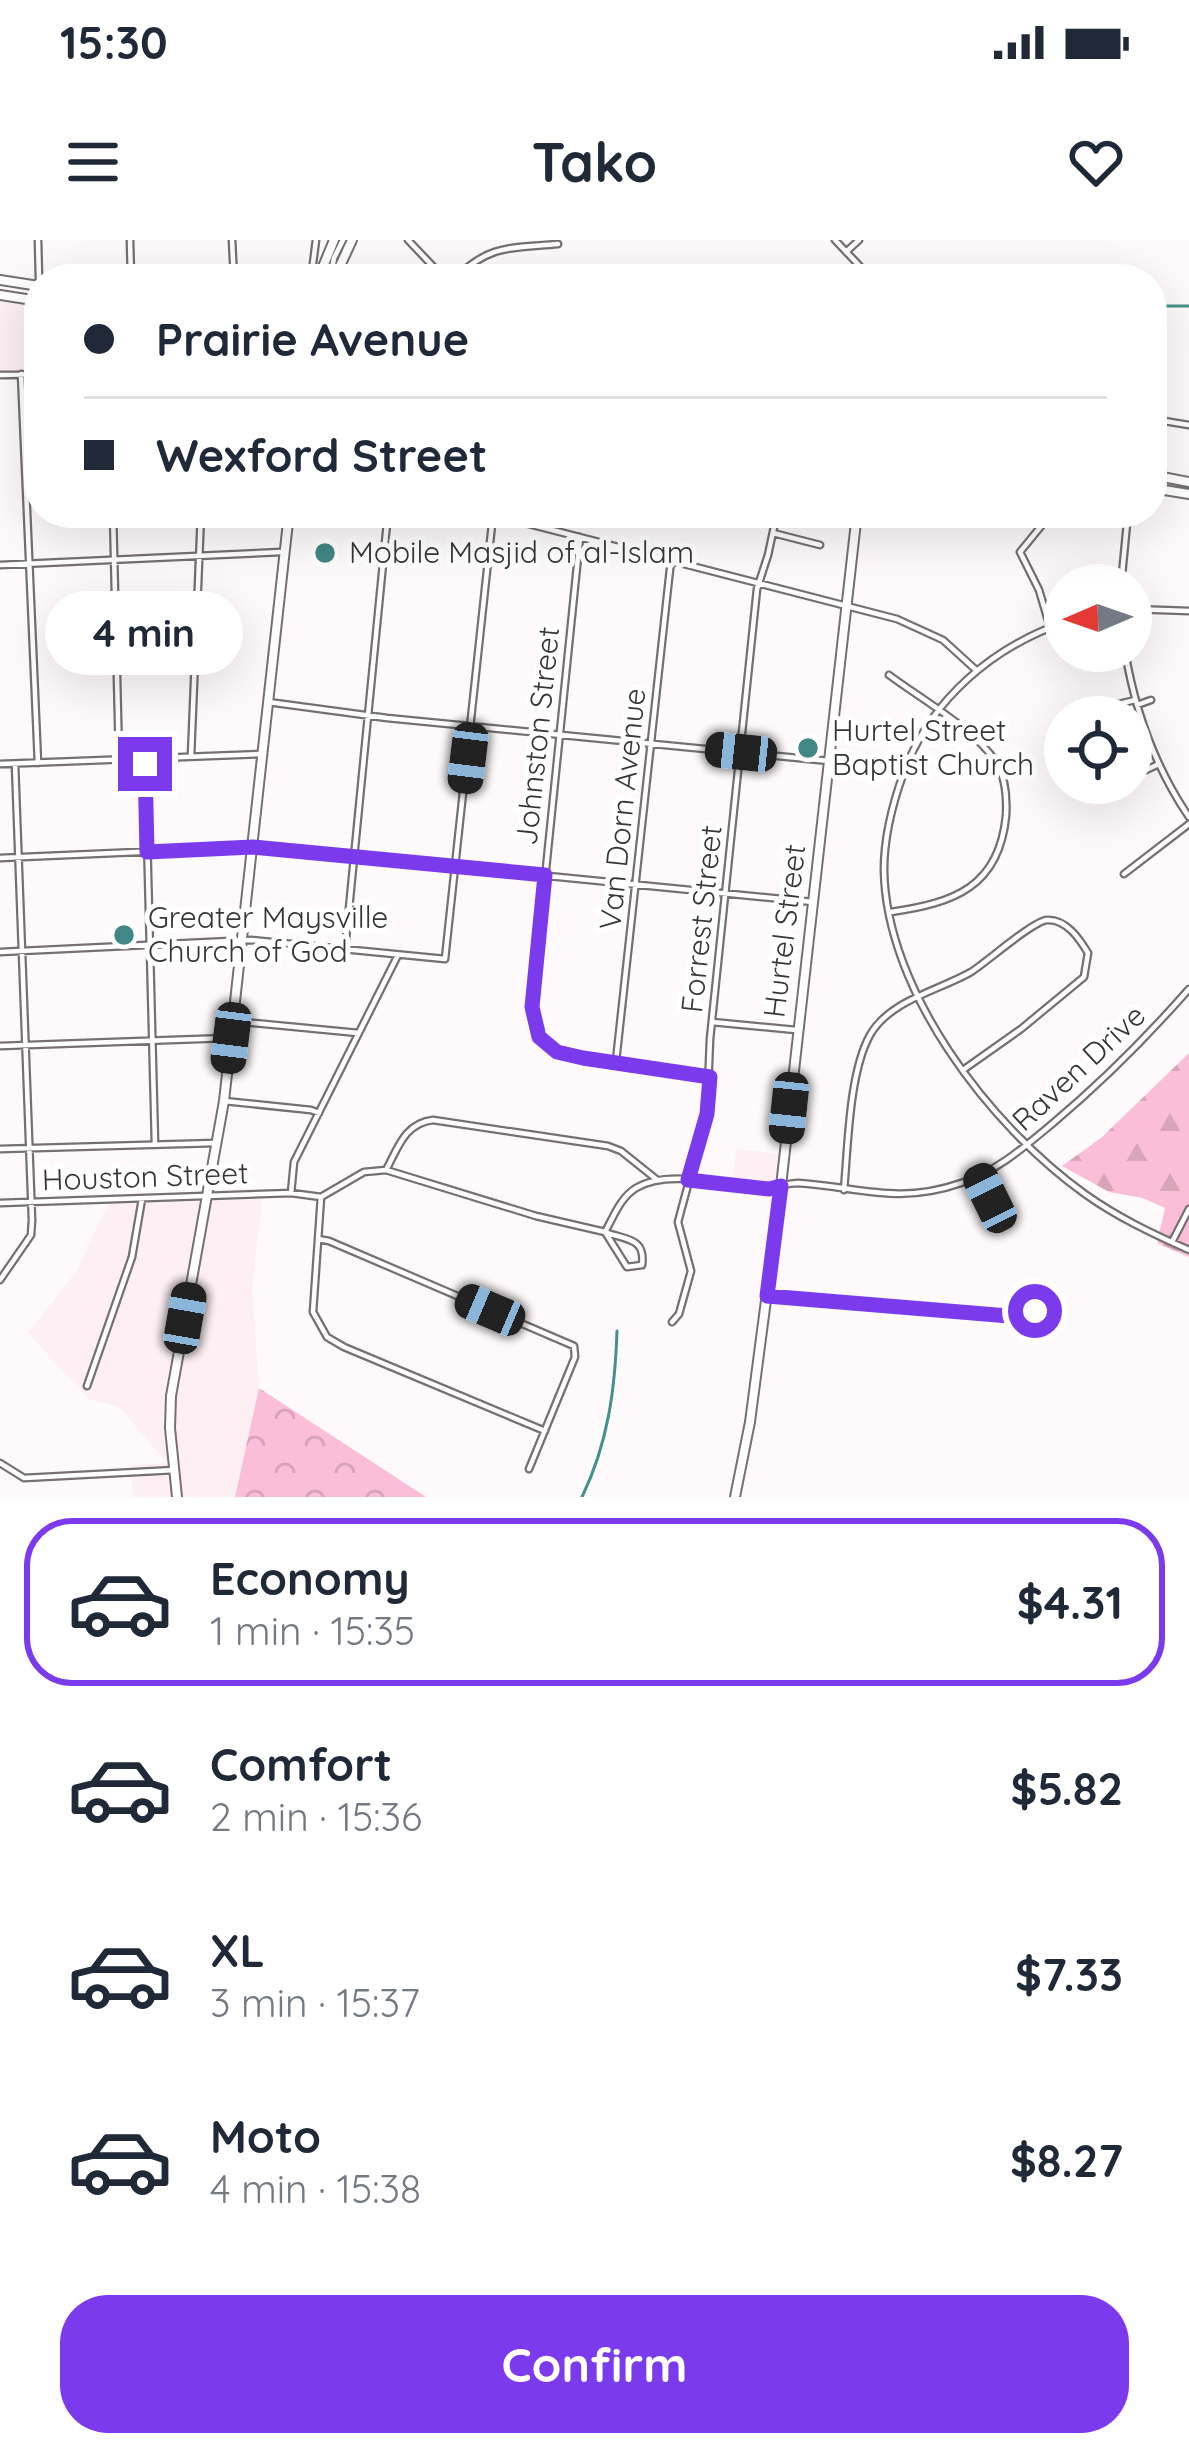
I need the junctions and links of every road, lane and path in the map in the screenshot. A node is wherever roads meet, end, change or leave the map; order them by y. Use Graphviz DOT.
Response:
graph roads {
  1 [pos="407,240"];
  2 [pos="835,240"];
  3 [pos="859,240"];
  4 [pos="558,244"];
  5 [pos="846,252"];
  6 [pos="431,264"];
  7 [pos="470,264"];
  8 [pos="858,264"];
  9 [pos="21,374"];
  10 [pos="0,375"];
  11 [pos="24,445"];
  12 [pos="27,528"];
  13 [pos="113,528"];
  14 [pos="201,528"];
  15 [pos="287,528"];
  16 [pos="387,528"];
  17 [pos="488,528"];
  18 [pos="544,528"];
  19 [pos="774,528"];
  20 [pos="856,528"];
  21 [pos="1040,528"];
  22 [pos="1127,528"];
  23 [pos="773,532"];
  24 [pos="580,537"];
  25 [pos="820,545"];
  26 [pos="284,552"];
  27 [pos="200,556"];
  28 [pos="114,560"];
  29 [pos="671,560"];
  30 [pos="29,564"];
  31 [pos="1123,564"];
  32 [pos="0,565"];
  33 [pos="760,582"];
  34 [pos="849,605"];
  35 [pos="1044,608"];
  36 [pos="1152,610"];
  37 [pos="1189,611"];
  38 [pos="1044,629"];
  39 [pos="976,670"];
  40 [pos="889,675"];
  41 [pos="268,703"];
  42 [pos="938,711"];
  43 [pos="368,716"];
  44 [pos="469,724"];
  45 [pos="560,735"];
  46 [pos="650,743"];
  47 [pos="1152,749"];
  48 [pos="741,752"];
  49 [pos="262,754"];
  50 [pos="191,756"];
  51 [pos="145,758"];
  52 [pos="119,759"];
  53 [pos="830,761"];
  54 [pos="38,763"];
  55 [pos="0,764"];
  56 [pos="15,764"];
  57 [pos="1159,764"];
  58 [pos="1152,767"];
  59 [pos="1189,821"];
  60 [pos="253,847"];
  61 [pos="147,852"];
  62 [pos="354,855"];
  63 [pos="19,857"];
  64 [pos="0,858"];
  65 [pos="455,866"];
  66 [pos="1124,874"];
  67 [pos="545,875"];
  68 [pos="637,884"];
  69 [pos="726,893"];
  70 [pos="814,902"];
  71 [pos="890,912"];
  72 [pos="241,942"];
  73 [pos="149,946"];
  74 [pos="345,950"];
  75 [pos="22,951"];
  76 [pos="0,952"];
  77 [pos="398,956"];
  78 [pos="1189,989"];
  79 [pos="919,998"];
  80 [pos="233,1021"];
  81 [pos="712,1022"];
  82 [pos="797,1030"];
  83 [pos="359,1034"];
  84 [pos="231,1038"];
  85 [pos="152,1040"];
  86 [pos="25,1045"];
  87 [pos="0,1046"];
  88 [pos="616,1063"];
  89 [pos="963,1070"];
  90 [pos="710,1077"];
  91 [pos="224,1101"];
  92 [pos="319,1113"];
  93 [pos="217,1143"];
  94 [pos="154,1144"];
  95 [pos="1027,1145"];
  96 [pos="0,1149"];
  97 [pos="29,1149"];
  98 [pos="386,1170"];
  99 [pos="979,1176"];
  100 [pos="656,1179"];
  101 [pos="688,1180"];
  102 [pos="781,1186"];
  103 [pos="844,1190"];
  104 [pos="291,1193"];
  105 [pos="207,1196"];
  106 [pos="321,1197"];
  107 [pos="142,1198"];
  108 [pos="31,1202"];
  109 [pos="0,1203"];
  110 [pos="1189,1210"];
  111 [pos="1000,1220"];
  112 [pos="605,1232"];
  113 [pos="318,1239"];
  114 [pos="1172,1243"];
  115 [pos="1189,1250"];
  116 [pos="0,1280"];
  117 [pos="767,1296"];
  118 [pos="1020,1317"];
  119 [pos="672,1322"];
  120 [pos="87,1386"];
  121 [pos="545,1431"];
  122 [pos="0,1463"];
  123 [pos="529,1469"];
  124 [pos="175,1470"];
  125 [pos="177,1497"];
  126 [pos="735,1497"];
  1 -- 6 [label="street"];
  2 -- 5 [label="street"];
  3 -- 5 [label="street"];
  4 -- 7 [label="street"];
  5 -- 8 [label="street"];
  9 -- 10 [label="street"];
  9 -- 11 [label="street"];
  12 -- 30 [label="street"];
  13 -- 28 [label="street"];
  14 -- 27 [label="street"];
  15 -- 26 [label="street"];
  16 -- 43 [label="street"];
  17 -- 44 [label="street"];
  18 -- 24 [label="street"];
  19 -- 23 [label="street, Forrest Street"];
  20 -- 34 [label="street, Hurtel Street"];
  21 -- 35 [label="street"];
  22 -- 31 [label="street"];
  23 -- 25 [label="street"];
  23 -- 33 [label="street, Forrest Street"];
  24 -- 29 [label="street"];
  24 -- 45 [label="street, Johnston Street"];
  26 -- 27 [label="street"];
  26 -- 41 [label="street"];
  27 -- 28 [label="street"];
  27 -- 50 [label="street"];
  28 -- 30 [label="street"];
  28 -- 52 [label="street"];
  29 -- 33 [label="street"];
  29 -- 46 [label="street, Van Dorn Avenue"];
  30 -- 32 [label="street"];
  30 -- 54 [label="street"];
  33 -- 34 [label="street"];
  33 -- 48 [label="street, Forrest Street"];
  34 -- 39 [label="street"];
  34 -- 53 [label="street, Hurtel Street"];
  36 -- 37 [label="street"];
  38 -- 39 [label="street"];
  39 -- 42 [label="street"];
  40 -- 42 [label="street"];
  41 -- 43 [label="street"];
  41 -- 49 [label="street"];
  42 -- 71 [label="street"];
  42 -- 71 [label="street"];
  43 -- 44 [label="street"];
  43 -- 62 [label="street"];
  44 -- 45 [label="street"];
  44 -- 65 [label="street"];
  45 -- 46 [label="street"];
  45 -- 67 [label="street, Johnston Street"];
  46 -- 48 [label="street"];
  46 -- 68 [label="street, Van Dorn Avenue"];
  47 -- 57 [label="street"];
  48 -- 53 [label="street"];
  48 -- 69 [label="street, Forrest Street"];
  49 -- 50 [label="street"];
  49 -- 60 [label="street"];
  50 -- 51 [label="street"];
  51 -- 52 [label="street"];
  51 -- 61 [label="street"];
  52 -- 54 [label="street"];
  53 -- 70 [label="street, Hurtel Street"];
  54 -- 56 [label="street"];
  55 -- 56 [label="street"];
  56 -- 63 [label="street"];
  57 -- 58 [label="street"];
  57 -- 59 [label="street"];
  59 -- 66 [label="street"];
  60 -- 61 [label="street"];
  60 -- 62 [label="street"];
  60 -- 72 [label="street"];
  61 -- 63 [label="street"];
  61 -- 73 [label="street"];
  62 -- 65 [label="street"];
  62 -- 74 [label="street"];
  63 -- 64 [label="street"];
  63 -- 75 [label="street"];
  65 -- 67 [label="street"];
  65 -- 77 [label="street"];
  67 -- 68 [label="street"];
  67 -- 88 [label="street, Johnston Street"];
  68 -- 69 [label="street"];
  68 -- 88 [label="street, Van Dorn Avenue"];
  69 -- 70 [label="street"];
  69 -- 81 [label="street, Forrest Street"];
  70 -- 82 [label="street, Hurtel Street"];
  71 -- 79 [label="street"];
  72 -- 73 [label="street"];
  72 -- 74 [label="street"];
  72 -- 80 [label="street"];
  73 -- 75 [label="street"];
  73 -- 85 [label="street"];
  74 -- 77 [label="street"];
  75 -- 76 [label="street"];
  75 -- 86 [label="street"];
  77 -- 83 [label="street"];
  78 -- 95 [label="street, Raven Drive"];
  79 -- 89 [label="street"];
  79 -- 89 [label="street"];
  79 -- 103 [label="street"];
  80 -- 83 [label="street"];
  80 -- 84 [label="street"];
  81 -- 82 [label="street"];
  81 -- 90 [label="street, Forrest Street"];
  82 -- 102 [label="street, Hurtel Street"];
  83 -- 92 [label="street"];
  84 -- 85 [label="street"];
  84 -- 91 [label="street"];
  85 -- 86 [label="street"];
  85 -- 94 [label="street"];
  86 -- 87 [label="street"];
  86 -- 97 [label="street"];
  88 -- 90 [label="street"];
  89 -- 95 [label="street"];
  90 -- 101 [label="street, Forrest Street"];
  91 -- 92 [label="street"];
  91 -- 93 [label="street"];
  92 -- 104 [label="street"];
  93 -- 94 [label="street"];
  93 -- 105 [label="street"];
  94 -- 97 [label="street"];
  95 -- 99 [label="street, Raven Drive"];
  95 -- 114 [label="street"];
  96 -- 97 [label="street"];
  97 -- 108 [label="street"];
  98 -- 100 [label="street"];
  98 -- 106 [label="street"];
  98 -- 112 [label="street"];
  99 -- 103 [label="street, Raven Drive"];
  99 -- 111 [label="street"];
  100 -- 101 [label="street"];
  100 -- 112 [label="street"];
  101 -- 102 [label="street"];
  101 -- 119 [label="street, Forrest Street"];
  102 -- 103 [label="street, Raven Drive"];
  102 -- 117 [label="street, Hurtel Street"];
  104 -- 105 [label="street, Houston Street"];
  104 -- 106 [label="street, Houston Street"];
  105 -- 107 [label="street, Houston Street"];
  105 -- 124 [label="street"];
  106 -- 113 [label="street"];
  107 -- 108 [label="street, Houston Street"];
  107 -- 120 [label="street"];
  108 -- 109 [label="street, Houston Street"];
  108 -- 116 [label="street"];
  110 -- 114 [label="street"];
  112 -- 112 [label="street"];
  113 -- 121 [label="street"];
  113 -- 121 [label="street"];
  114 -- 115 [label="street"];
  117 -- 118 [label="street"];
  117 -- 126 [label="street, Hurtel Street"];
  121 -- 123 [label="street"];
  122 -- 124 [label="street"];
  124 -- 125 [label="street"];
}
